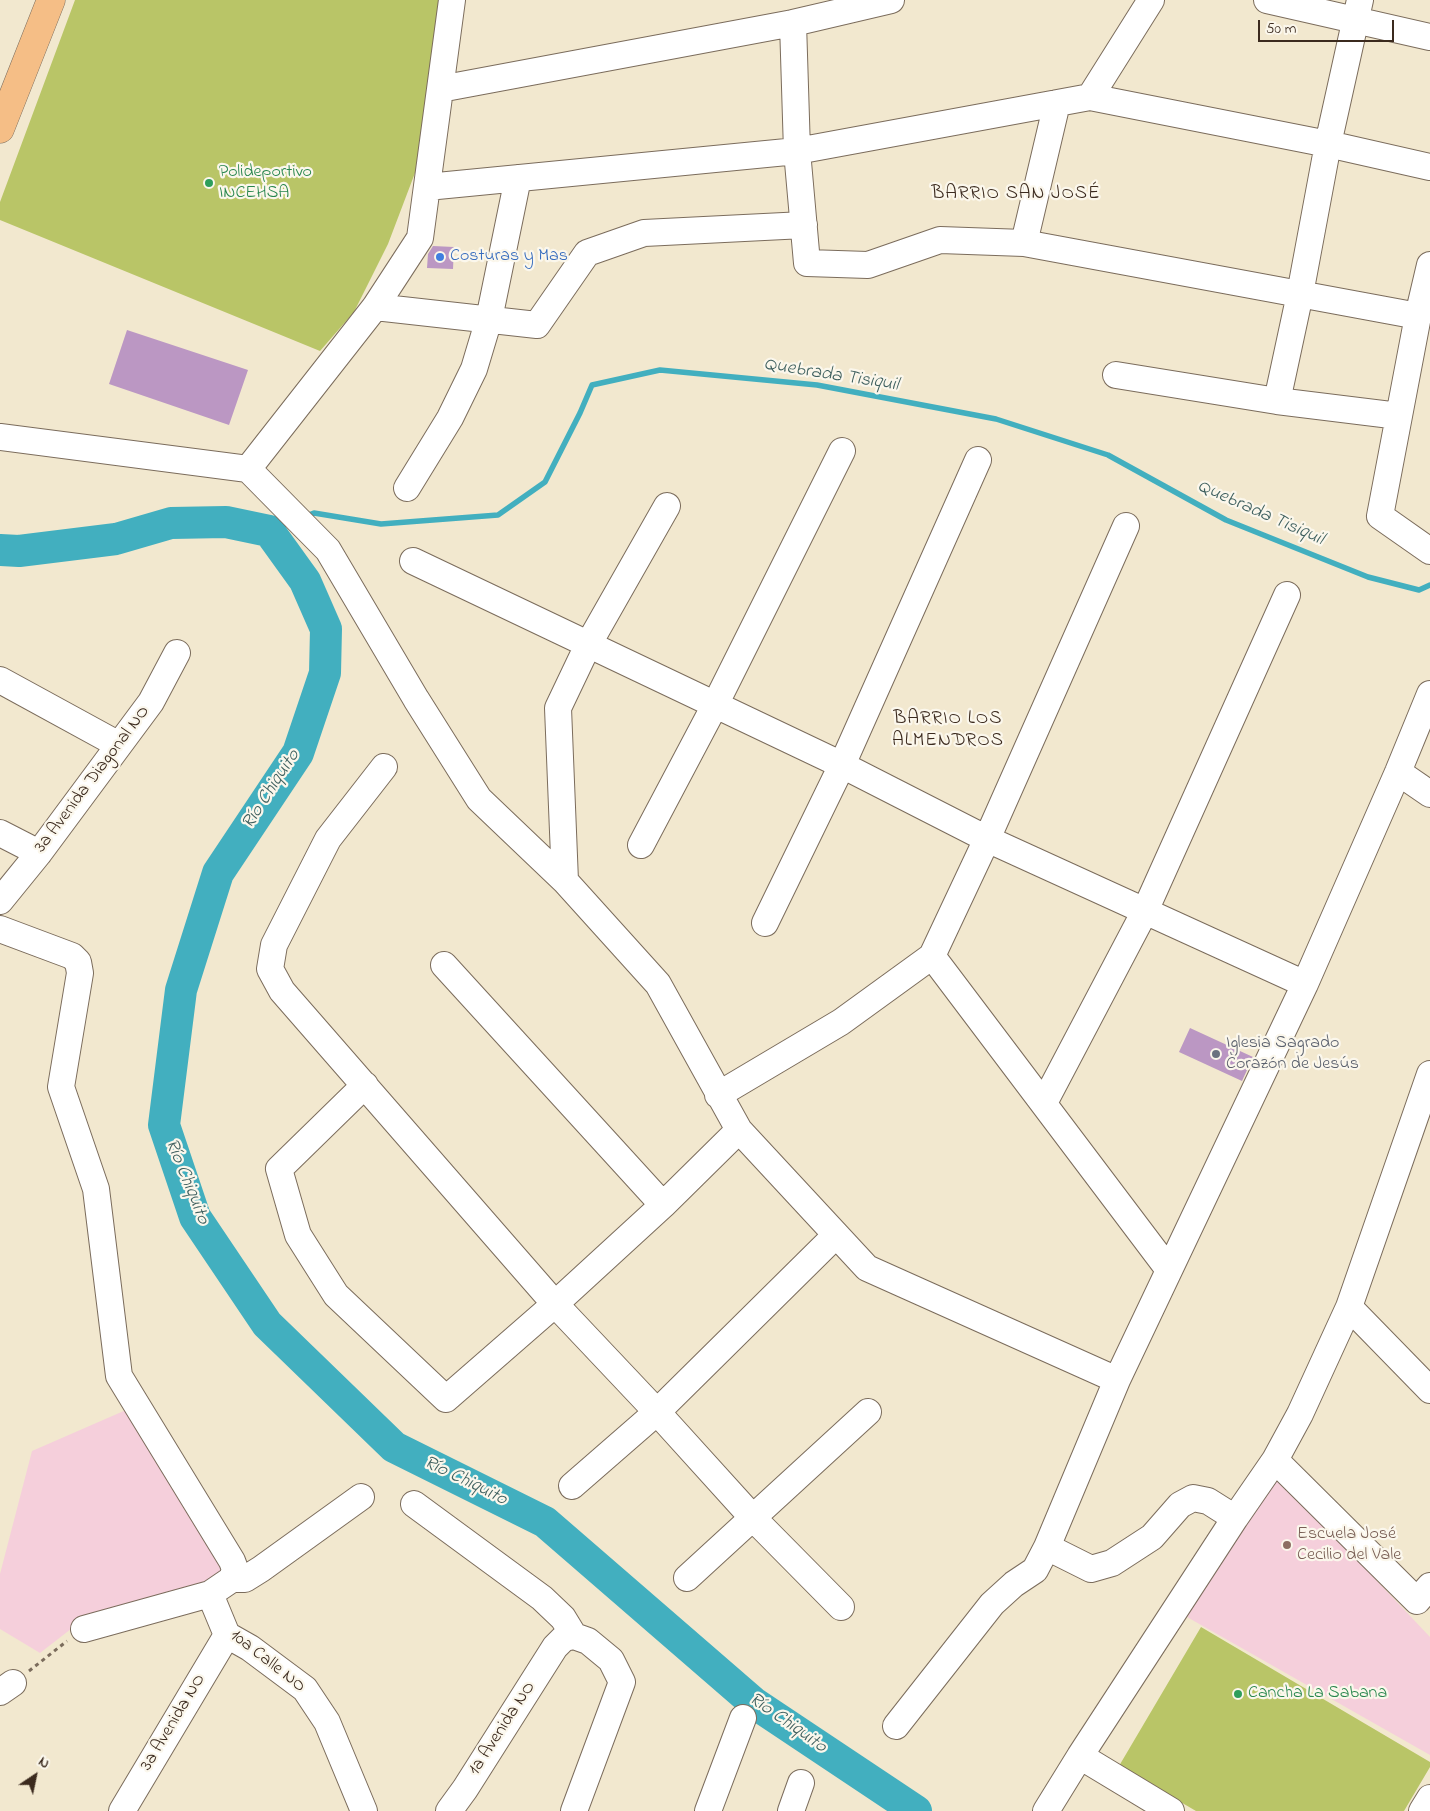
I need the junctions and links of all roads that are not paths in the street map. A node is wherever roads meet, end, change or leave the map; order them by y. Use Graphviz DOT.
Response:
graph roads {
  1 [pos="51,0"];
  2 [pos="452,0"];
  3 [pos="891,0"];
  4 [pos="1151,0"];
  5 [pos="1267,0"];
  6 [pos="1357,10"];
  7 [pos="793,23"];
  8 [pos="1430,37"];
  9 [pos="440,89"];
  10 [pos="1090,97"];
  11 [pos="1057,103"];
  12 [pos="0,128"];
  13 [pos="1328,144"];
  14 [pos="797,151"];
  15 [pos="1430,168"];
  16 [pos="518,178"];
  17 [pos="427,187"];
  18 [pos="804,224"];
  19 [pos="1024,243"];
  20 [pos="1430,265"];
  21 [pos="1300,294"];
  22 [pos="375,307"];
  23 [pos="1418,316"];
  24 [pos="489,320"];
  25 [pos="1116,375"];
  26 [pos="1277,401"];
  27 [pos="1399,416"];
  28 [pos="0,438"];
  29 [pos="842,451"];
  30 [pos="978,460"];
  31 [pos="248,470"];
  32 [pos="407,488"];
  33 [pos="667,506"];
  34 [pos="1126,526"];
  35 [pos="1430,551"];
  36 [pos="413,561"];
  37 [pos="1287,594"];
  38 [pos="588,645"];
  39 [pos="176,653"];
  40 [pos="0,681"];
  41 [pos="1430,694"];
  42 [pos="715,705"];
  43 [pos="119,745"];
  44 [pos="842,766"];
  45 [pos="384,767"];
  46 [pos="1398,772"];
  47 [pos="1430,794"];
  48 [pos="0,833"];
  49 [pos="987,839"];
  50 [pos="641,845"];
  51 [pos="39,853"];
  52 [pos="566,881"];
  53 [pos="0,901"];
  54 [pos="1146,911"];
  55 [pos="765,923"];
  56 [pos="0,929"];
  57 [pos="932,956"];
  58 [pos="444,965"];
  59 [pos="1305,984"];
  60 [pos="1430,1074"];
  61 [pos="365,1085"];
  62 [pos="718,1095"];
  63 [pos="1044,1103"];
  64 [pos="739,1130"];
  65 [pos="663,1205"];
  66 [pos="836,1235"];
  67 [pos="1169,1270"];
  68 [pos="555,1304"];
  69 [pos="1349,1307"];
  70 [pos="1117,1380"];
  71 [pos="1430,1390"];
  72 [pos="657,1412"];
  73 [pos="868,1412"];
  74 [pos="1275,1460"];
  75 [pos="572,1486"];
  76 [pos="361,1497"];
  77 [pos="414,1504"];
  78 [pos="753,1518"];
  79 [pos="1235,1518"];
  80 [pos="1046,1547"];
  81 [pos="687,1578"];
  82 [pos="232,1579"];
  83 [pos="1430,1586"];
  84 [pos="210,1594"];
  85 [pos="841,1607"];
  86 [pos="84,1628"];
  87 [pos="227,1635"];
  88 [pos="565,1641"];
  89 [pos="743,1718"];
  90 [pos="896,1726"];
  91 [pos="1080,1756"];
  92 [pos="801,1783"];
  93 [pos="1430,1798"];
  94 [pos="355,1804"];
  95 [pos="122,1811"];
  96 [pos="449,1811"];
  97 [pos="574,1811"];
  98 [pos="708,1811"];
  99 [pos="791,1811"];
  100 [pos="1046,1811"];
  101 [pos="1171,1811"];
  102 [pos="1422,1811"];
  1 -- 12 [label="main road"];
  2 -- 9 [label="street"];
  3 -- 7 [label="street"];
  4 -- 10 [label="street"];
  5 -- 6 [label="street"];
  6 -- 8 [label="street"];
  6 -- 13 [label="street"];
  7 -- 9 [label="street"];
  7 -- 14 [label="street"];
  9 -- 17 [label="street"];
  10 -- 11 [label="street"];
  10 -- 13 [label="street"];
  11 -- 14 [label="street"];
  11 -- 19 [label="street"];
  13 -- 15 [label="street"];
  13 -- 21 [label="street"];
  14 -- 16 [label="street"];
  14 -- 18 [label="street"];
  16 -- 17 [label="street"];
  16 -- 24 [label="street"];
  17 -- 22 [label="street"];
  18 -- 19 [label="street"];
  18 -- 24 [label="street"];
  19 -- 21 [label="street"];
  20 -- 23 [label="street"];
  21 -- 23 [label="street"];
  21 -- 26 [label="street"];
  22 -- 24 [label="street"];
  22 -- 31 [label="street"];
  23 -- 27 [label="street"];
  24 -- 32 [label="street"];
  25 -- 26 [label="street"];
  26 -- 27 [label="street"];
  27 -- 35 [label="street"];
  28 -- 31 [label="street"];
  29 -- 42 [label="street"];
  30 -- 44 [label="street"];
  31 -- 52 [label="street"];
  33 -- 38 [label="street"];
  34 -- 49 [label="street"];
  36 -- 38 [label="street"];
  37 -- 54 [label="street"];
  38 -- 42 [label="street"];
  38 -- 52 [label="street"];
  39 -- 43 [label="street, 3a Avenida Diagonal NO"];
  40 -- 43 [label="street"];
  41 -- 46 [label="street"];
  42 -- 44 [label="street"];
  42 -- 50 [label="street"];
  43 -- 51 [label="street, 3a Avenida Diagonal NO"];
  44 -- 49 [label="street"];
  44 -- 55 [label="street"];
  45 -- 61 [label="street"];
  46 -- 47 [label="street"];
  46 -- 59 [label="street"];
  48 -- 51 [label="street"];
  49 -- 54 [label="street"];
  49 -- 57 [label="street"];
  51 -- 53 [label="street, 3a Avenida Diagonal NO"];
  52 -- 62 [label="street"];
  54 -- 59 [label="street"];
  54 -- 63 [label="street"];
  56 -- 82 [label="street"];
  57 -- 62 [label="street"];
  57 -- 63 [label="street"];
  58 -- 65 [label="street"];
  59 -- 67 [label="street"];
  60 -- 69 [label="street"];
  61 -- 68 [label="street"];
  61 -- 68 [label="street"];
  62 -- 64 [label="street"];
  63 -- 67 [label="street"];
  64 -- 65 [label="street"];
  64 -- 66 [label="street"];
  65 -- 68 [label="street"];
  66 -- 70 [label="street"];
  66 -- 72 [label="street"];
  67 -- 70 [label="street"];
  68 -- 72 [label="street"];
  69 -- 71 [label="street"];
  69 -- 74 [label="street"];
  70 -- 80 [label="street"];
  72 -- 75 [label="street"];
  72 -- 78 [label="street"];
  73 -- 78 [label="street"];
  74 -- 79 [label="street"];
  74 -- 83 [label="street"];
  76 -- 82 [label="street"];
  77 -- 88 [label="street"];
  78 -- 81 [label="street"];
  78 -- 85 [label="street"];
  79 -- 80 [label="street"];
  79 -- 91 [label="street"];
  80 -- 90 [label="street"];
  82 -- 84 [label="street"];
  84 -- 86 [label="street"];
  84 -- 87 [label="street, 10a Calle NO"];
  87 -- 94 [label="street, 10a Calle NO"];
  87 -- 95 [label="street, 3a Avenida NO"];
  88 -- 96 [label="street, 1a Avenida NO"];
  88 -- 97 [label="street"];
  89 -- 98 [label="street"];
  91 -- 100 [label="street"];
  91 -- 101 [label="street"];
  92 -- 99 [label="street"];
  93 -- 102 [label="street"];
}
